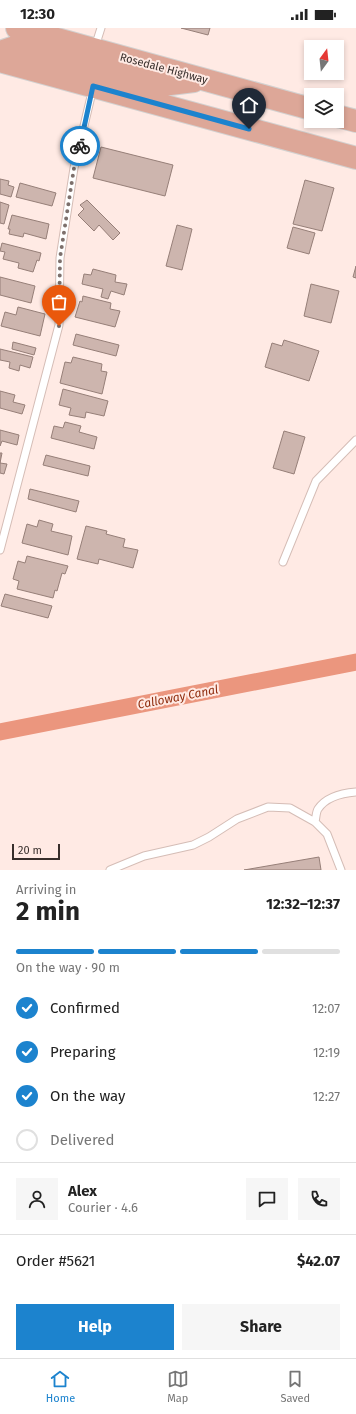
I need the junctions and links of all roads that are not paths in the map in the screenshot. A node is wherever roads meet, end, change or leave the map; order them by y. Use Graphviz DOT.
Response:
graph roads {
  1 [pos="17,28"];
  2 [pos="101,28"];
  3 [pos="95,49"];
  4 [pos="0,52"];
  5 [pos="0,61"];
  6 [pos="205,80"];
  7 [pos="93,86"];
  8 [pos="304,106"];
  9 [pos="344,118"];
  10 [pos="356,121"];
  11 [pos="351,155"];
  12 [pos="356,440"];
  13 [pos="0,550"];
  14 [pos="283,562"];
  15 [pos="356,792"];
  16 [pos="314,822"];
  17 [pos="110,870"];
  18 [pos="341,870"];
  1 -- 3 [label="main road, Rosedale Highway"];
  2 -- 3 [label="lane"];
  3 -- 6 [label="main road, Rosedale Highway"];
  4 -- 6 [label="main road"];
  5 -- 7 [label="main road"];
  6 -- 8 [label="main road, Rosedale Highway"];
  7 -- 11 [label="main road"];
  7 -- 13 [label="lane"];
  9 -- 10 [label="main road"];
  12 -- 14 [label="lane"];
  15 -- 16 [label="lane"];
  16 -- 17 [label="lane"];
  16 -- 18 [label="lane"];
}
